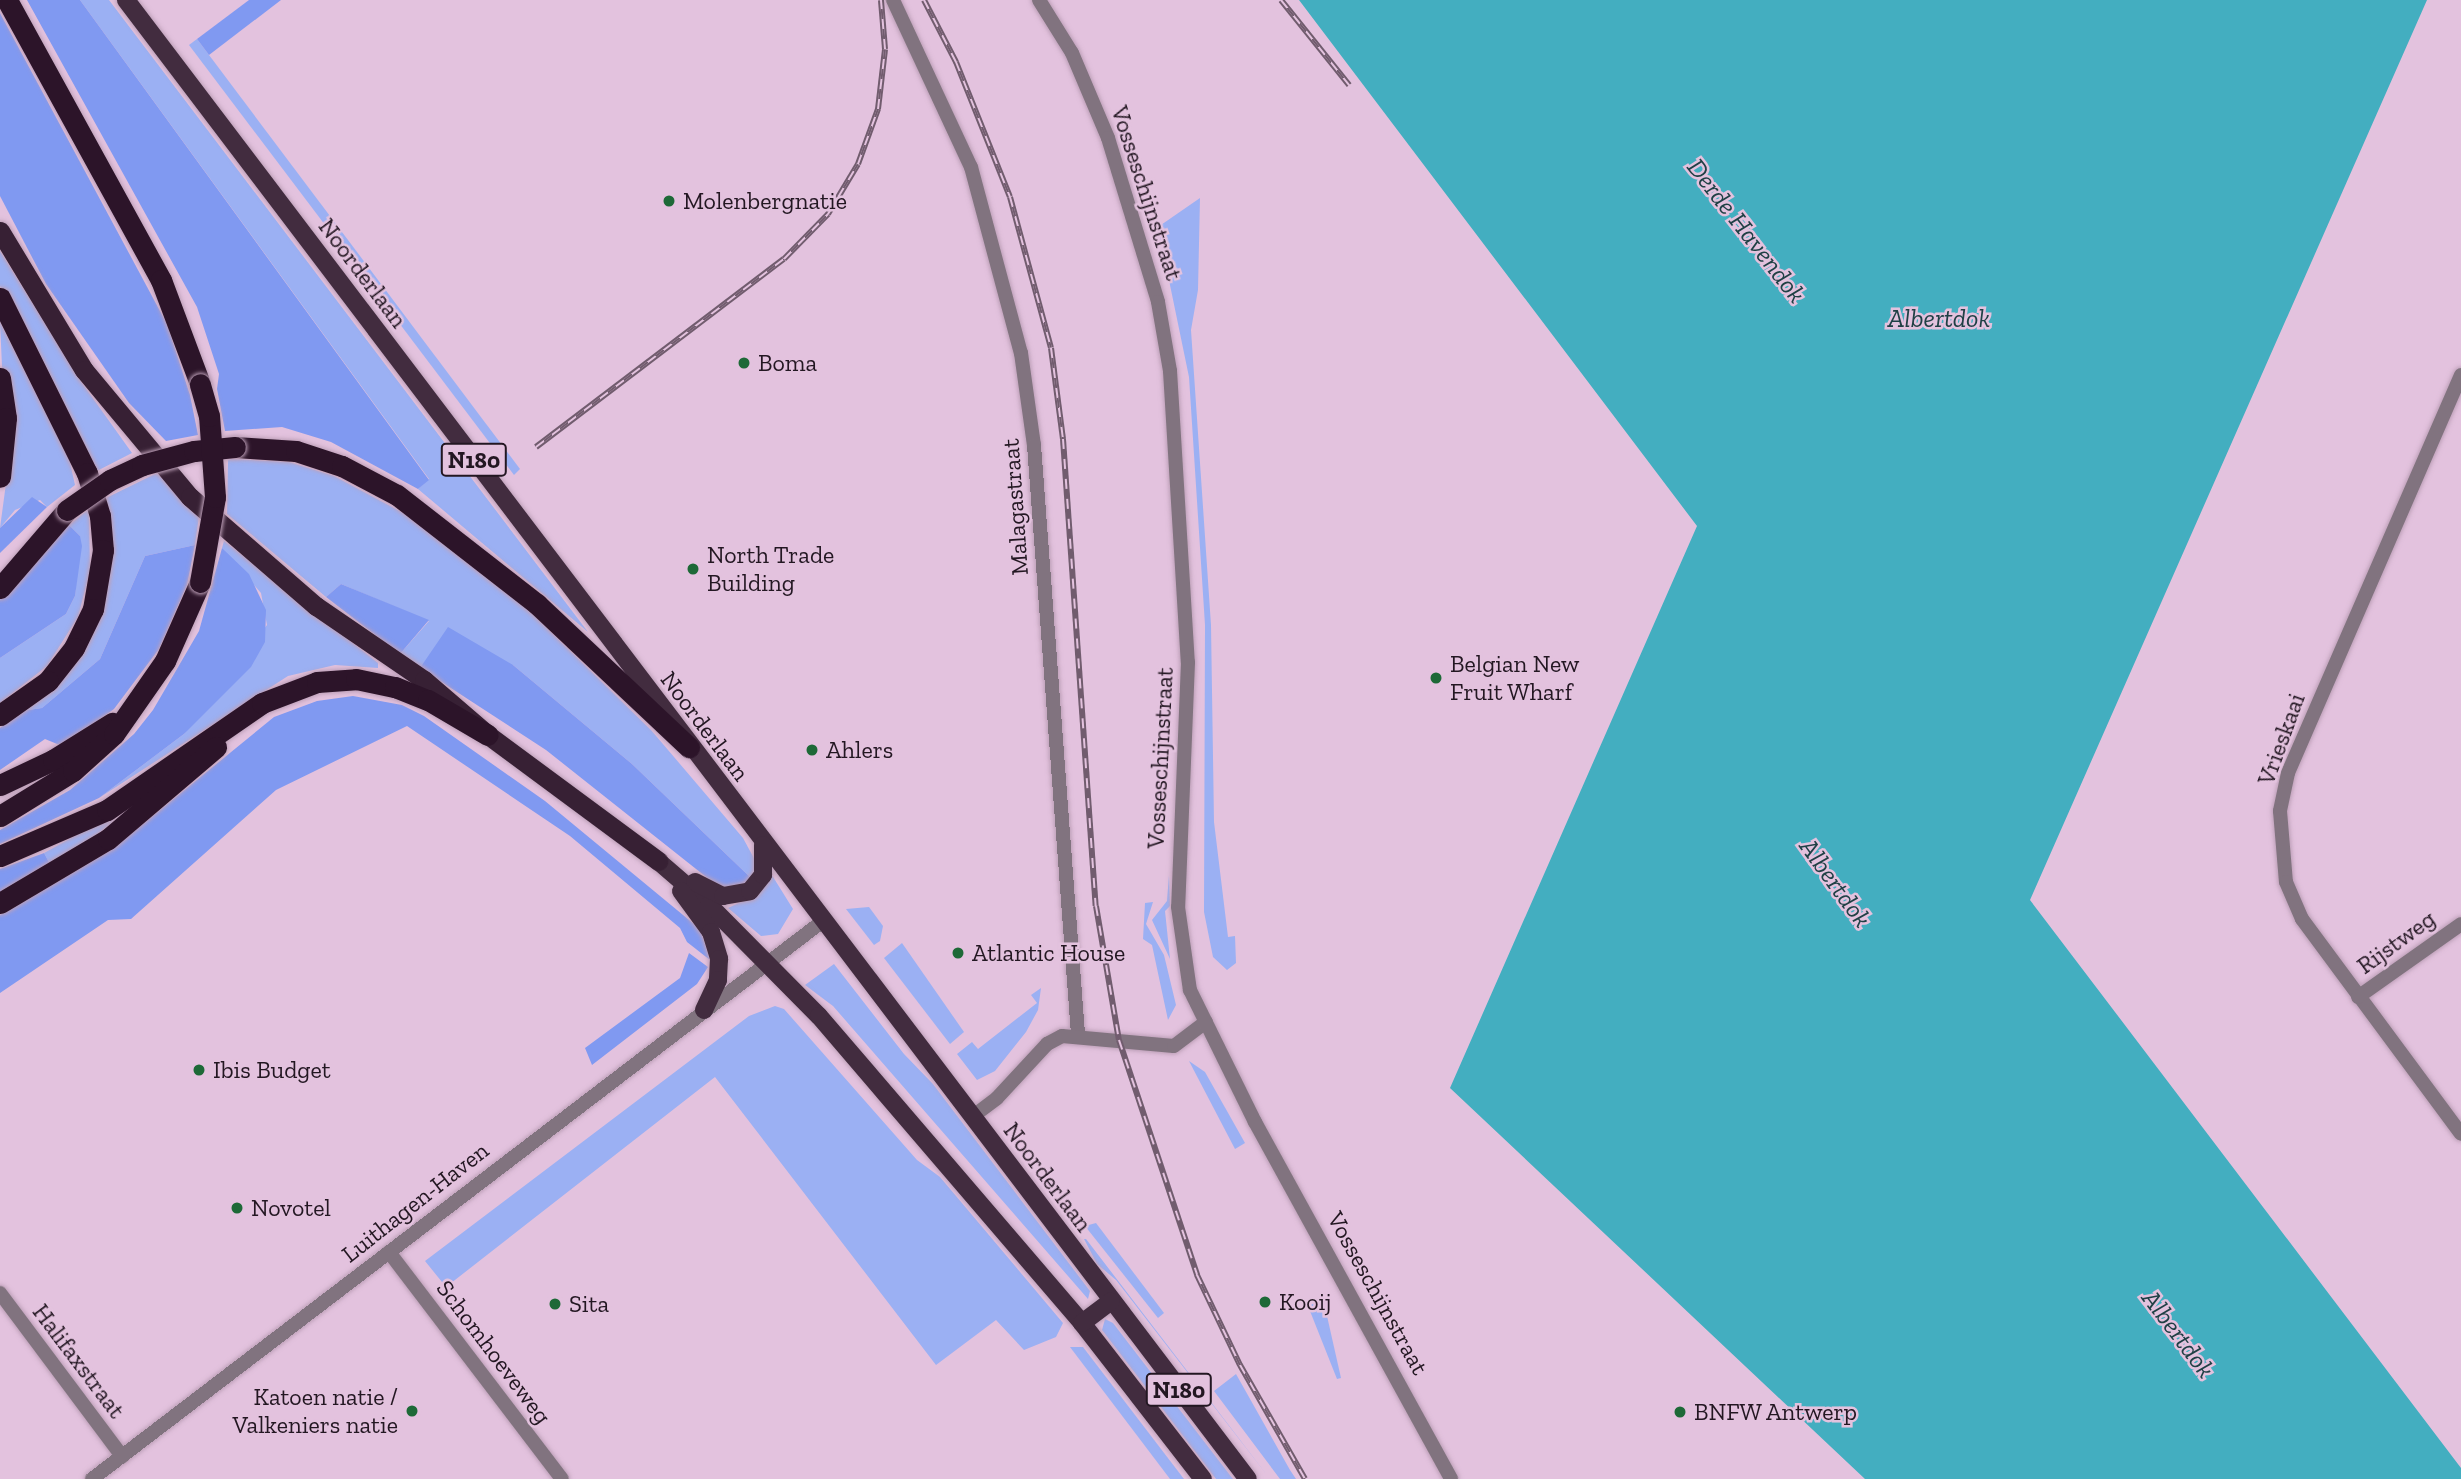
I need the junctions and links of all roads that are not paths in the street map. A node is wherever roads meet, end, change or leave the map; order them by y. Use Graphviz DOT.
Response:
graph roads {
  1 [pos="7,0"];
  2 [pos="126,0"];
  3 [pos="893,0"];
  4 [pos="1039,0"];
  5 [pos="0,231"];
  6 [pos="0,298"];
  7 [pos="2461,375"];
  8 [pos="0,379"];
  9 [pos="0,477"];
  10 [pos="67,510"];
  11 [pos="0,568"];
  12 [pos="0,588"];
  13 [pos="140,698"];
  14 [pos="0,715"];
  15 [pos="236,721"];
  16 [pos="488,735"];
  17 [pos="689,747"];
  18 [pos="0,785"];
  19 [pos="0,816"];
  20 [pos="762,841"];
  21 [pos="0,856"];
  22 [pos="658,861"];
  23 [pos="0,903"];
  24 [pos="823,922"];
  25 [pos="2461,924"];
  26 [pos="768,962"];
  27 [pos="2357,997"];
  28 [pos="704,1010"];
  29 [pos="1206,1022"];
  30 [pos="1078,1035"];
  31 [pos="972,1117"];
  32 [pos="2461,1134"];
  33 [pos="388,1252"];
  34 [pos="0,1293"];
  35 [pos="1111,1301"];
  36 [pos="1082,1323"];
  37 [pos="122,1456"];
  38 [pos="92,1479"];
  39 [pos="562,1479"];
  40 [pos="1203,1479"];
  41 [pos="1248,1479"];
  42 [pos="1451,1479"];
  1 -- 13 [label="highway, bridge"];
  2 -- 17 [label="main road, Noorderlaan / N180"];
  3 -- 30 [label="street, Malagastraat"];
  4 -- 29 [label="street, Vosseschijnstraat"];
  5 -- 16 [label="highway, N180"];
  6 -- 14 [label="highway"];
  7 -- 27 [label="street, Vrieskaai"];
  8 -- 9 [label="highway"];
  10 -- 11 [label="highway"];
  10 -- 12 [label="highway"];
  10 -- 17 [label="highway, bridge"];
  13 -- 18 [label="highway"];
  13 -- 19 [label="highway"];
  15 -- 16 [label="highway"];
  15 -- 21 [label="highway"];
  15 -- 23 [label="highway"];
  16 -- 22 [label="highway, N180"];
  17 -- 20 [label="main road, Noorderlaan / N180"];
  20 -- 22 [label="main road"];
  20 -- 24 [label="main road, Noorderlaan / N180"];
  22 -- 26 [label="main road, N180"];
  22 -- 28 [label="main road"];
  24 -- 26 [label="street, Luithagen-Haven"];
  24 -- 31 [label="main road, Noorderlaan / N180"];
  25 -- 27 [label="street, Rijstweg"];
  26 -- 28 [label="street, Luithagen-Haven"];
  26 -- 36 [label="main road, N180"];
  27 -- 32 [label="street, Vrieskaai"];
  28 -- 33 [label="street, Luithagen-Haven"];
  29 -- 30 [label="street"];
  29 -- 42 [label="street, Vosseschijnstraat"];
  30 -- 31 [label="street"];
  31 -- 35 [label="main road, Noorderlaan / N180"];
  33 -- 37 [label="street, Luithagen-Haven"];
  33 -- 39 [label="street, Schomhoeveweg"];
  34 -- 37 [label="street, Halifaxstraat"];
  35 -- 36 [label="main road"];
  35 -- 41 [label="main road, Noorderlaan / N180"];
  36 -- 40 [label="main road, N180"];
  37 -- 38 [label="street, Luithagen-Haven"];
}
